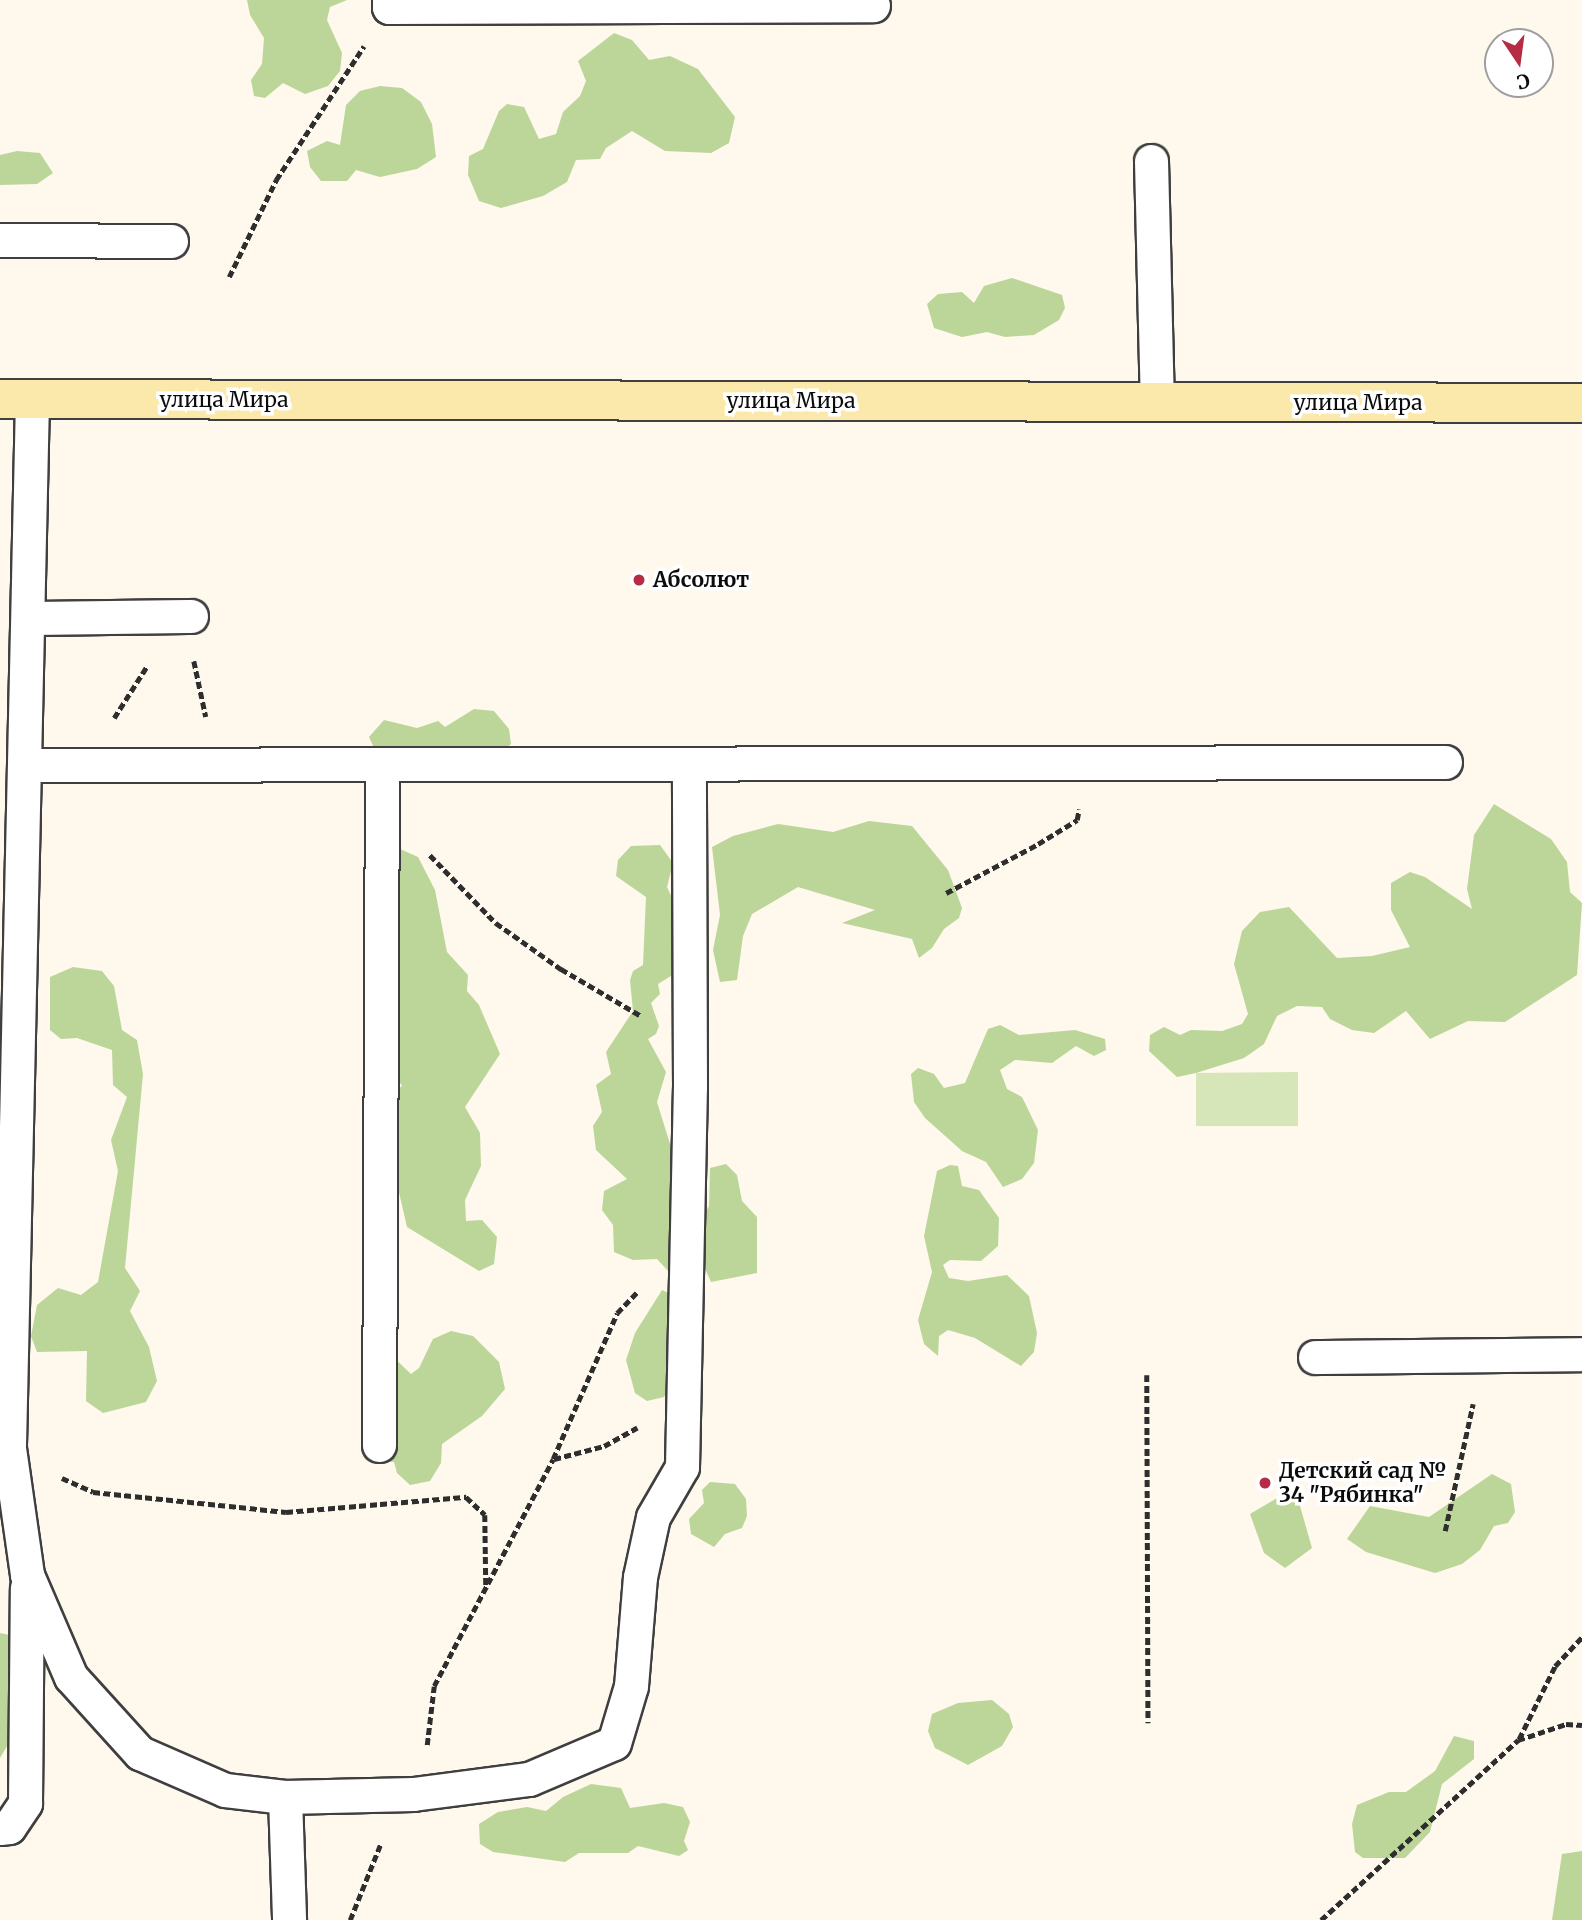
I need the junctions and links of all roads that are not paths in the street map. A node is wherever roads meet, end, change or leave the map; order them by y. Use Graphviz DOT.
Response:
graph roads {
  1 [pos="389,4"];
  2 [pos="873,5"];
  3 [pos="1151,161"];
  4 [pos="0,240"];
  5 [pos="171,241"];
  6 [pos="16,399"];
  7 [pos="1157,402"];
  8 [pos="1582,403"];
  9 [pos="183,616"];
  10 [pos="29,618"];
  11 [pos="13,718"];
  12 [pos="1445,762"];
  13 [pos="690,764"];
  14 [pos="25,765"];
  15 [pos="382,765"];
  16 [pos="1582,1354"];
  17 [pos="1315,1357"];
  18 [pos="379,1445"];
  19 [pos="27,1575"];
  20 [pos="285,1797"];
  21 [pos="0,1828"];
  22 [pos="289,1920"];
  1 -- 2 [label="lane"];
  3 -- 7 [label="lane"];
  4 -- 5 [label="lane"];
  6 -- 7 [label="main road, улица Мира"];
  6 -- 10 [label="lane"];
  7 -- 8 [label="main road, улица Мира"];
  9 -- 10 [label="lane"];
  10 -- 11 [label="lane"];
  11 -- 14 [label="lane"];
  12 -- 13 [label="lane"];
  13 -- 15 [label="lane"];
  13 -- 20 [label="lane"];
  14 -- 15 [label="lane"];
  14 -- 19 [label="lane"];
  15 -- 18 [label="lane"];
  16 -- 17 [label="lane"];
  19 -- 20 [label="lane"];
  19 -- 21 [label="lane"];
  20 -- 22 [label="lane"];
}
